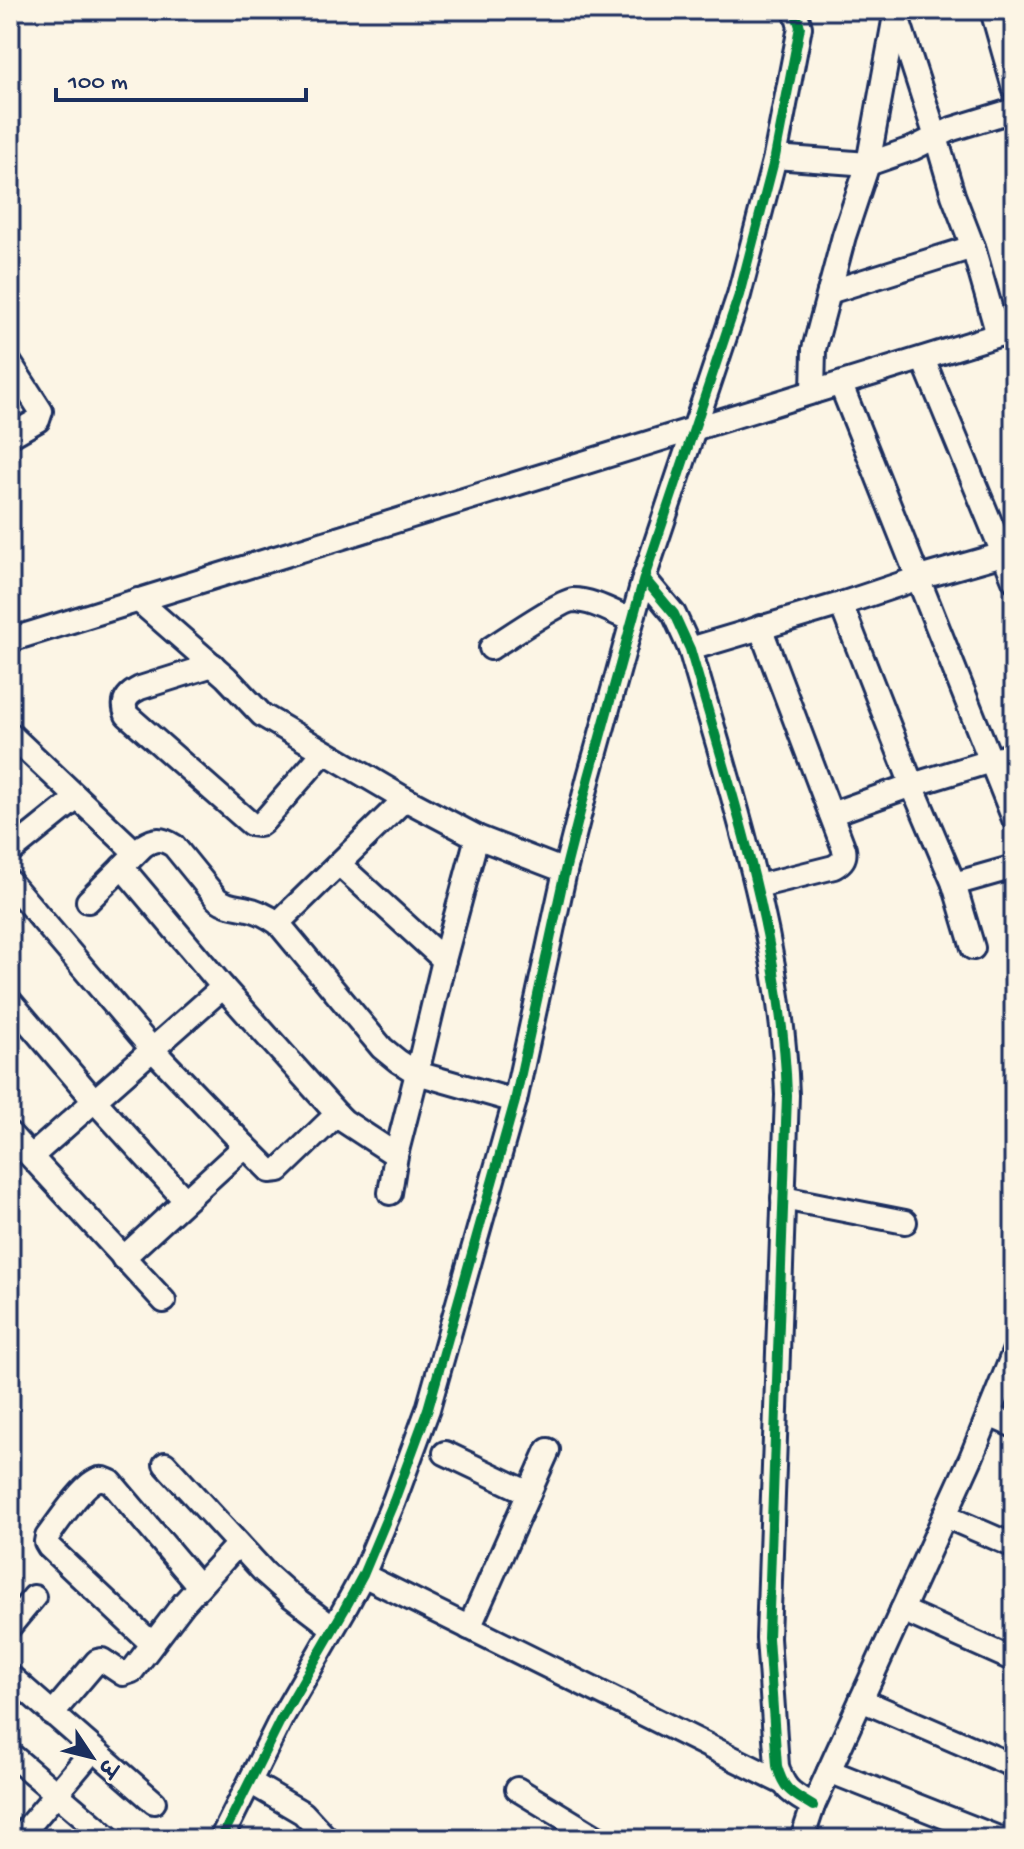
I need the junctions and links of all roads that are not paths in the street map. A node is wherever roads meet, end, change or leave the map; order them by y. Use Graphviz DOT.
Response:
graph roads {
  1 [pos="992,10"];
  2 [pos="896,11"];
  3 [pos="800,16"];
  4 [pos="1014,88"];
  5 [pos="1014,110"];
  6 [pos="936,137"];
  7 [pos="775,157"];
  8 [pos="868,164"];
  9 [pos="973,247"];
  10 [pos="829,292"];
  11 [pos="1006,333"];
  12 [pos="923,359"];
  13 [pos="10,363"];
  14 [pos="841,385"];
  15 [pos="813,392"];
  16 [pos="694,430"];
  17 [pos="10,436"];
  18 [pos="1009,553"];
  19 [pos="644,578"];
  20 [pos="919,578"];
  21 [pos="1014,580"];
  22 [pos="138,600"];
  23 [pos="841,604"];
  24 [pos="632,620"];
  25 [pos="760,627"];
  26 [pos="10,640"];
  27 [pos="491,648"];
  28 [pos="690,649"];
  29 [pos="213,665"];
  30 [pos="10,734"];
  31 [pos="324,752"];
  32 [pos="1014,754"];
  33 [pos="992,761"];
  34 [pos="912,785"];
  35 [pos="77,798"];
  36 [pos="405,799"];
  37 [pos="831,814"];
  38 [pos="1014,819"];
  39 [pos="477,837"];
  40 [pos="10,852"];
  41 [pos="128,859"];
  42 [pos="339,864"];
  43 [pos="1014,867"];
  44 [pos="565,871"];
  45 [pos="10,882"];
  46 [pos="954,884"];
  47 [pos="758,886"];
  48 [pos="88,901"];
  49 [pos="278,923"];
  50 [pos="973,948"];
  51 [pos="444,960"];
  52 [pos="223,987"];
  53 [pos="10,1001"];
  54 [pos="152,1049"];
  55 [pos="417,1073"];
  56 [pos="94,1100"];
  57 [pos="515,1101"];
  58 [pos="337,1114"];
  59 [pos="10,1134"];
  60 [pos="245,1146"];
  61 [pos="396,1155"];
  62 [pos="32,1156"];
  63 [pos="390,1193"];
  64 [pos="783,1198"];
  65 [pos="185,1200"];
  66 [pos="905,1222"];
  67 [pos="123,1258"];
  68 [pos="164,1301"];
  69 [pos="1014,1352"];
  70 [pos="989,1415"];
  71 [pos="1014,1426"];
  72 [pos="548,1450"];
  73 [pos="445,1453"];
  74 [pos="165,1464"];
  75 [pos="529,1493"];
  76 [pos="945,1516"];
  77 [pos="238,1544"];
  78 [pos="1014,1546"];
  79 [pos="363,1575"];
  80 [pos="199,1586"];
  81 [pos="34,1597"];
  82 [pos="902,1610"];
  83 [pos="10,1626"];
  84 [pos="333,1628"];
  85 [pos="469,1628"];
  86 [pos="151,1643"];
  87 [pos="1014,1660"];
  88 [pos="10,1676"];
  89 [pos="861,1700"];
  90 [pos="52,1714"];
  91 [pos="93,1750"];
  92 [pos="10,1754"];
  93 [pos="1014,1766"];
  94 [pos="829,1771"];
  95 [pos="250,1782"];
  96 [pos="781,1782"];
  97 [pos="517,1789"];
  98 [pos="56,1794"];
  99 [pos="154,1802"];
  100 [pos="813,1806"];
  101 [pos="18,1839"];
  102 [pos="110,1839"];
  103 [pos="221,1839"];
  104 [pos="327,1839"];
  105 [pos="599,1839"];
  106 [pos="802,1839"];
  107 [pos="1001,1839"];
  1 -- 4 [label="street"];
  2 -- 6 [label="street"];
  2 -- 8 [label="street"];
  3 -- 7 [label="street"];
  5 -- 6 [label="street"];
  6 -- 8 [label="street"];
  6 -- 9 [label="street"];
  7 -- 8 [label="street"];
  7 -- 16 [label="street"];
  8 -- 10 [label="street"];
  9 -- 10 [label="street"];
  9 -- 11 [label="street"];
  10 -- 15 [label="street"];
  11 -- 12 [label="street"];
  12 -- 14 [label="street"];
  12 -- 18 [label="street"];
  13 -- 17 [label="street"];
  14 -- 15 [label="street"];
  14 -- 20 [label="street"];
  15 -- 16 [label="street"];
  16 -- 19 [label="street"];
  16 -- 22 [label="street"];
  18 -- 20 [label="street"];
  18 -- 21 [label="street"];
  19 -- 24 [label="street"];
  19 -- 28 [label="street"];
  20 -- 23 [label="street"];
  20 -- 33 [label="street"];
  22 -- 26 [label="street"];
  22 -- 29 [label="street"];
  23 -- 25 [label="street"];
  23 -- 34 [label="street"];
  24 -- 27 [label="street"];
  24 -- 44 [label="street"];
  25 -- 28 [label="street"];
  25 -- 37 [label="street"];
  28 -- 47 [label="street"];
  29 -- 31 [label="street"];
  29 -- 31 [label="street"];
  30 -- 35 [label="street"];
  31 -- 36 [label="street"];
  32 -- 33 [label="street"];
  33 -- 34 [label="street"];
  33 -- 38 [label="street"];
  34 -- 37 [label="street"];
  34 -- 46 [label="street"];
  35 -- 40 [label="street"];
  35 -- 41 [label="street"];
  36 -- 39 [label="street"];
  36 -- 42 [label="street"];
  37 -- 47 [label="street"];
  39 -- 44 [label="street"];
  39 -- 51 [label="street"];
  41 -- 48 [label="street"];
  41 -- 49 [label="street"];
  41 -- 52 [label="street"];
  42 -- 49 [label="street"];
  42 -- 51 [label="street"];
  43 -- 46 [label="street"];
  44 -- 57 [label="street"];
  45 -- 54 [label="street"];
  46 -- 50 [label="street"];
  47 -- 64 [label="street"];
  49 -- 55 [label="street"];
  51 -- 55 [label="street"];
  52 -- 54 [label="street"];
  52 -- 58 [label="street"];
  53 -- 56 [label="street"];
  54 -- 56 [label="street"];
  54 -- 60 [label="street"];
  55 -- 57 [label="street"];
  55 -- 61 [label="street"];
  56 -- 62 [label="street"];
  56 -- 65 [label="street"];
  57 -- 79 [label="street"];
  58 -- 60 [label="street"];
  58 -- 61 [label="street"];
  59 -- 62 [label="street"];
  60 -- 65 [label="street"];
  61 -- 63 [label="street"];
  62 -- 67 [label="street"];
  64 -- 66 [label="street"];
  64 -- 96 [label="street"];
  65 -- 67 [label="street"];
  67 -- 68 [label="street"];
  69 -- 70 [label="street"];
  70 -- 71 [label="street"];
  70 -- 76 [label="street"];
  72 -- 75 [label="street"];
  73 -- 75 [label="street"];
  74 -- 77 [label="street"];
  75 -- 85 [label="street"];
  76 -- 78 [label="street"];
  76 -- 82 [label="street"];
  77 -- 80 [label="street"];
  77 -- 84 [label="street"];
  79 -- 84 [label="street"];
  79 -- 85 [label="street"];
  80 -- 86 [label="street"];
  80 -- 86 [label="street"];
  81 -- 83 [label="street"];
  82 -- 87 [label="street"];
  82 -- 89 [label="street"];
  84 -- 95 [label="street"];
  85 -- 96 [label="street"];
  86 -- 90 [label="street"];
  88 -- 90 [label="street"];
  89 -- 93 [label="street"];
  89 -- 94 [label="street"];
  90 -- 91 [label="street"];
  91 -- 98 [label="street"];
  91 -- 99 [label="street"];
  92 -- 98 [label="street"];
  94 -- 100 [label="street"];
  94 -- 107 [label="street"];
  95 -- 103 [label="street"];
  95 -- 104 [label="street"];
  96 -- 100 [label="street"];
  97 -- 105 [label="street"];
  98 -- 101 [label="street"];
  98 -- 102 [label="street"];
  100 -- 106 [label="street"];
}
